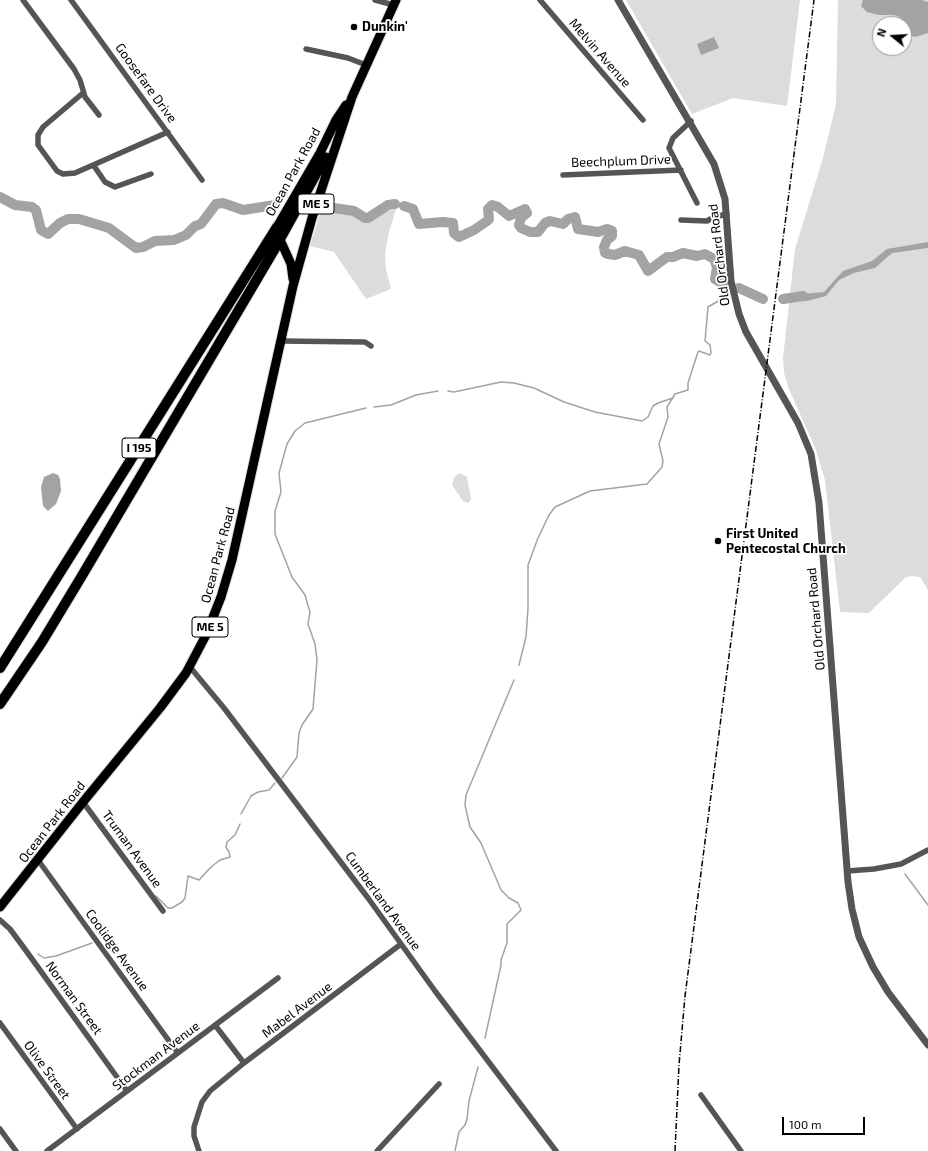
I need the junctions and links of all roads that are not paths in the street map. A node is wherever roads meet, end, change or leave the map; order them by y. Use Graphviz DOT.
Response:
graph roads {
  1 [pos="23,0"];
  2 [pos="71,0"];
  3 [pos="375,0"];
  4 [pos="540,0"];
  5 [pos="618,0"];
  6 [pos="395,2"];
  7 [pos="306,49"];
  8 [pos="366,65"];
  9 [pos="83,93"];
  10 [pos="352,96"];
  11 [pos="99,115"];
  12 [pos="643,120"];
  13 [pos="691,121"];
  14 [pos="343,123"];
  15 [pos="168,132"];
  16 [pos="94,166"];
  17 [pos="681,170"];
  18 [pos="151,174"];
  19 [pos="563,175"];
  20 [pos="202,180"];
  21 [pos="697,203"];
  22 [pos="726,214"];
  23 [pos="681,220"];
  24 [pos="277,227"];
  25 [pos="280,240"];
  26 [pos="302,252"];
  27 [pos="287,254"];
  28 [pos="293,286"];
  29 [pos="280,341"];
  30 [pos="371,346"];
  31 [pos="190,667"];
  32 [pos="0,668"];
  33 [pos="0,704"];
  34 [pos="83,802"];
  35 [pos="928,850"];
  36 [pos="38,860"];
  37 [pos="848,871"];
  38 [pos="0,907"];
  39 [pos="163,911"];
  40 [pos="0,920"];
  41 [pos="401,944"];
  42 [pos="278,978"];
  43 [pos="0,1023"];
  44 [pos="215,1025"];
  45 [pos="928,1044"];
  46 [pos="177,1052"];
  47 [pos="244,1063"];
  48 [pos="438,1084"];
  49 [pos="128,1090"];
  50 [pos="701,1095"];
  51 [pos="0,1129"];
  52 [pos="76,1129"];
  53 [pos="16,1151"];
  54 [pos="47,1151"];
  55 [pos="199,1151"];
  56 [pos="377,1151"];
  57 [pos="556,1151"];
  58 [pos="742,1151"];
  1 -- 9 [label="street"];
  2 -- 15 [label="street, Goosefare Drive"];
  3 -- 6 [label="street"];
  4 -- 12 [label="street, Melvin Avenue"];
  5 -- 13 [label="street, Old Orchard Road"];
  6 -- 8 [label="main road, Ocean Park Road / ME 5"];
  7 -- 8 [label="street"];
  8 -- 10 [label="main road, Ocean Park Road / ME 5"];
  9 -- 11 [label="street"];
  9 -- 16 [label="street"];
  10 -- 14 [label="main road, Ocean Park Road / ME 5"];
  10 -- 24 [label="main road, Ocean Park Road / ME 5"];
  13 -- 17 [label="street, Beechplum Drive"];
  13 -- 22 [label="street, Old Orchard Road"];
  14 -- 25 [label="main road"];
  14 -- 26 [label="main road, Ocean Park Road / ME 5"];
  15 -- 16 [label="street"];
  15 -- 20 [label="street, Goosefare Drive"];
  16 -- 18 [label="street"];
  17 -- 19 [label="street, Beechplum Drive"];
  17 -- 21 [label="street, Beechplum Drive"];
  22 -- 23 [label="street"];
  22 -- 37 [label="street, Old Orchard Road"];
  24 -- 25 [label="main road, Ocean Park Road / ME 5"];
  24 -- 32 [label="highway, I 195"];
  25 -- 27 [label="main road, Ocean Park Road / ME 5"];
  25 -- 33 [label="highway, I 195"];
  26 -- 27 [label="main road"];
  26 -- 28 [label="main road, Ocean Park Road / ME 5"];
  27 -- 28 [label="main road, Ocean Park Road / ME 5"];
  28 -- 29 [label="main road, Ocean Park Road / ME 5"];
  29 -- 30 [label="street"];
  29 -- 31 [label="main road, Ocean Park Road / ME 5"];
  31 -- 34 [label="main road, Ocean Park Road / ME 5"];
  31 -- 41 [label="street, Cumberland Avenue"];
  34 -- 36 [label="main road, Ocean Park Road / ME 5"];
  34 -- 39 [label="street, Truman Avenue"];
  35 -- 37 [label="street"];
  36 -- 38 [label="main road, Ocean Park Road / ME 5"];
  36 -- 46 [label="street, Coolidge Avenue"];
  37 -- 45 [label="street, Old Orchard Road"];
  40 -- 49 [label="street, Norman Street"];
  41 -- 47 [label="street, Mabel Avenue"];
  41 -- 57 [label="street, Cumberland Avenue"];
  42 -- 44 [label="street, Stockman Avenue"];
  43 -- 52 [label="street, Olive Street"];
  44 -- 46 [label="street, Stockman Avenue"];
  44 -- 47 [label="street"];
  46 -- 49 [label="street, Stockman Avenue"];
  47 -- 55 [label="street, Mabel Avenue"];
  48 -- 56 [label="street"];
  49 -- 52 [label="street, Stockman Avenue"];
  50 -- 58 [label="street"];
  51 -- 53 [label="street"];
  52 -- 54 [label="street, Stockman Avenue"];
}
